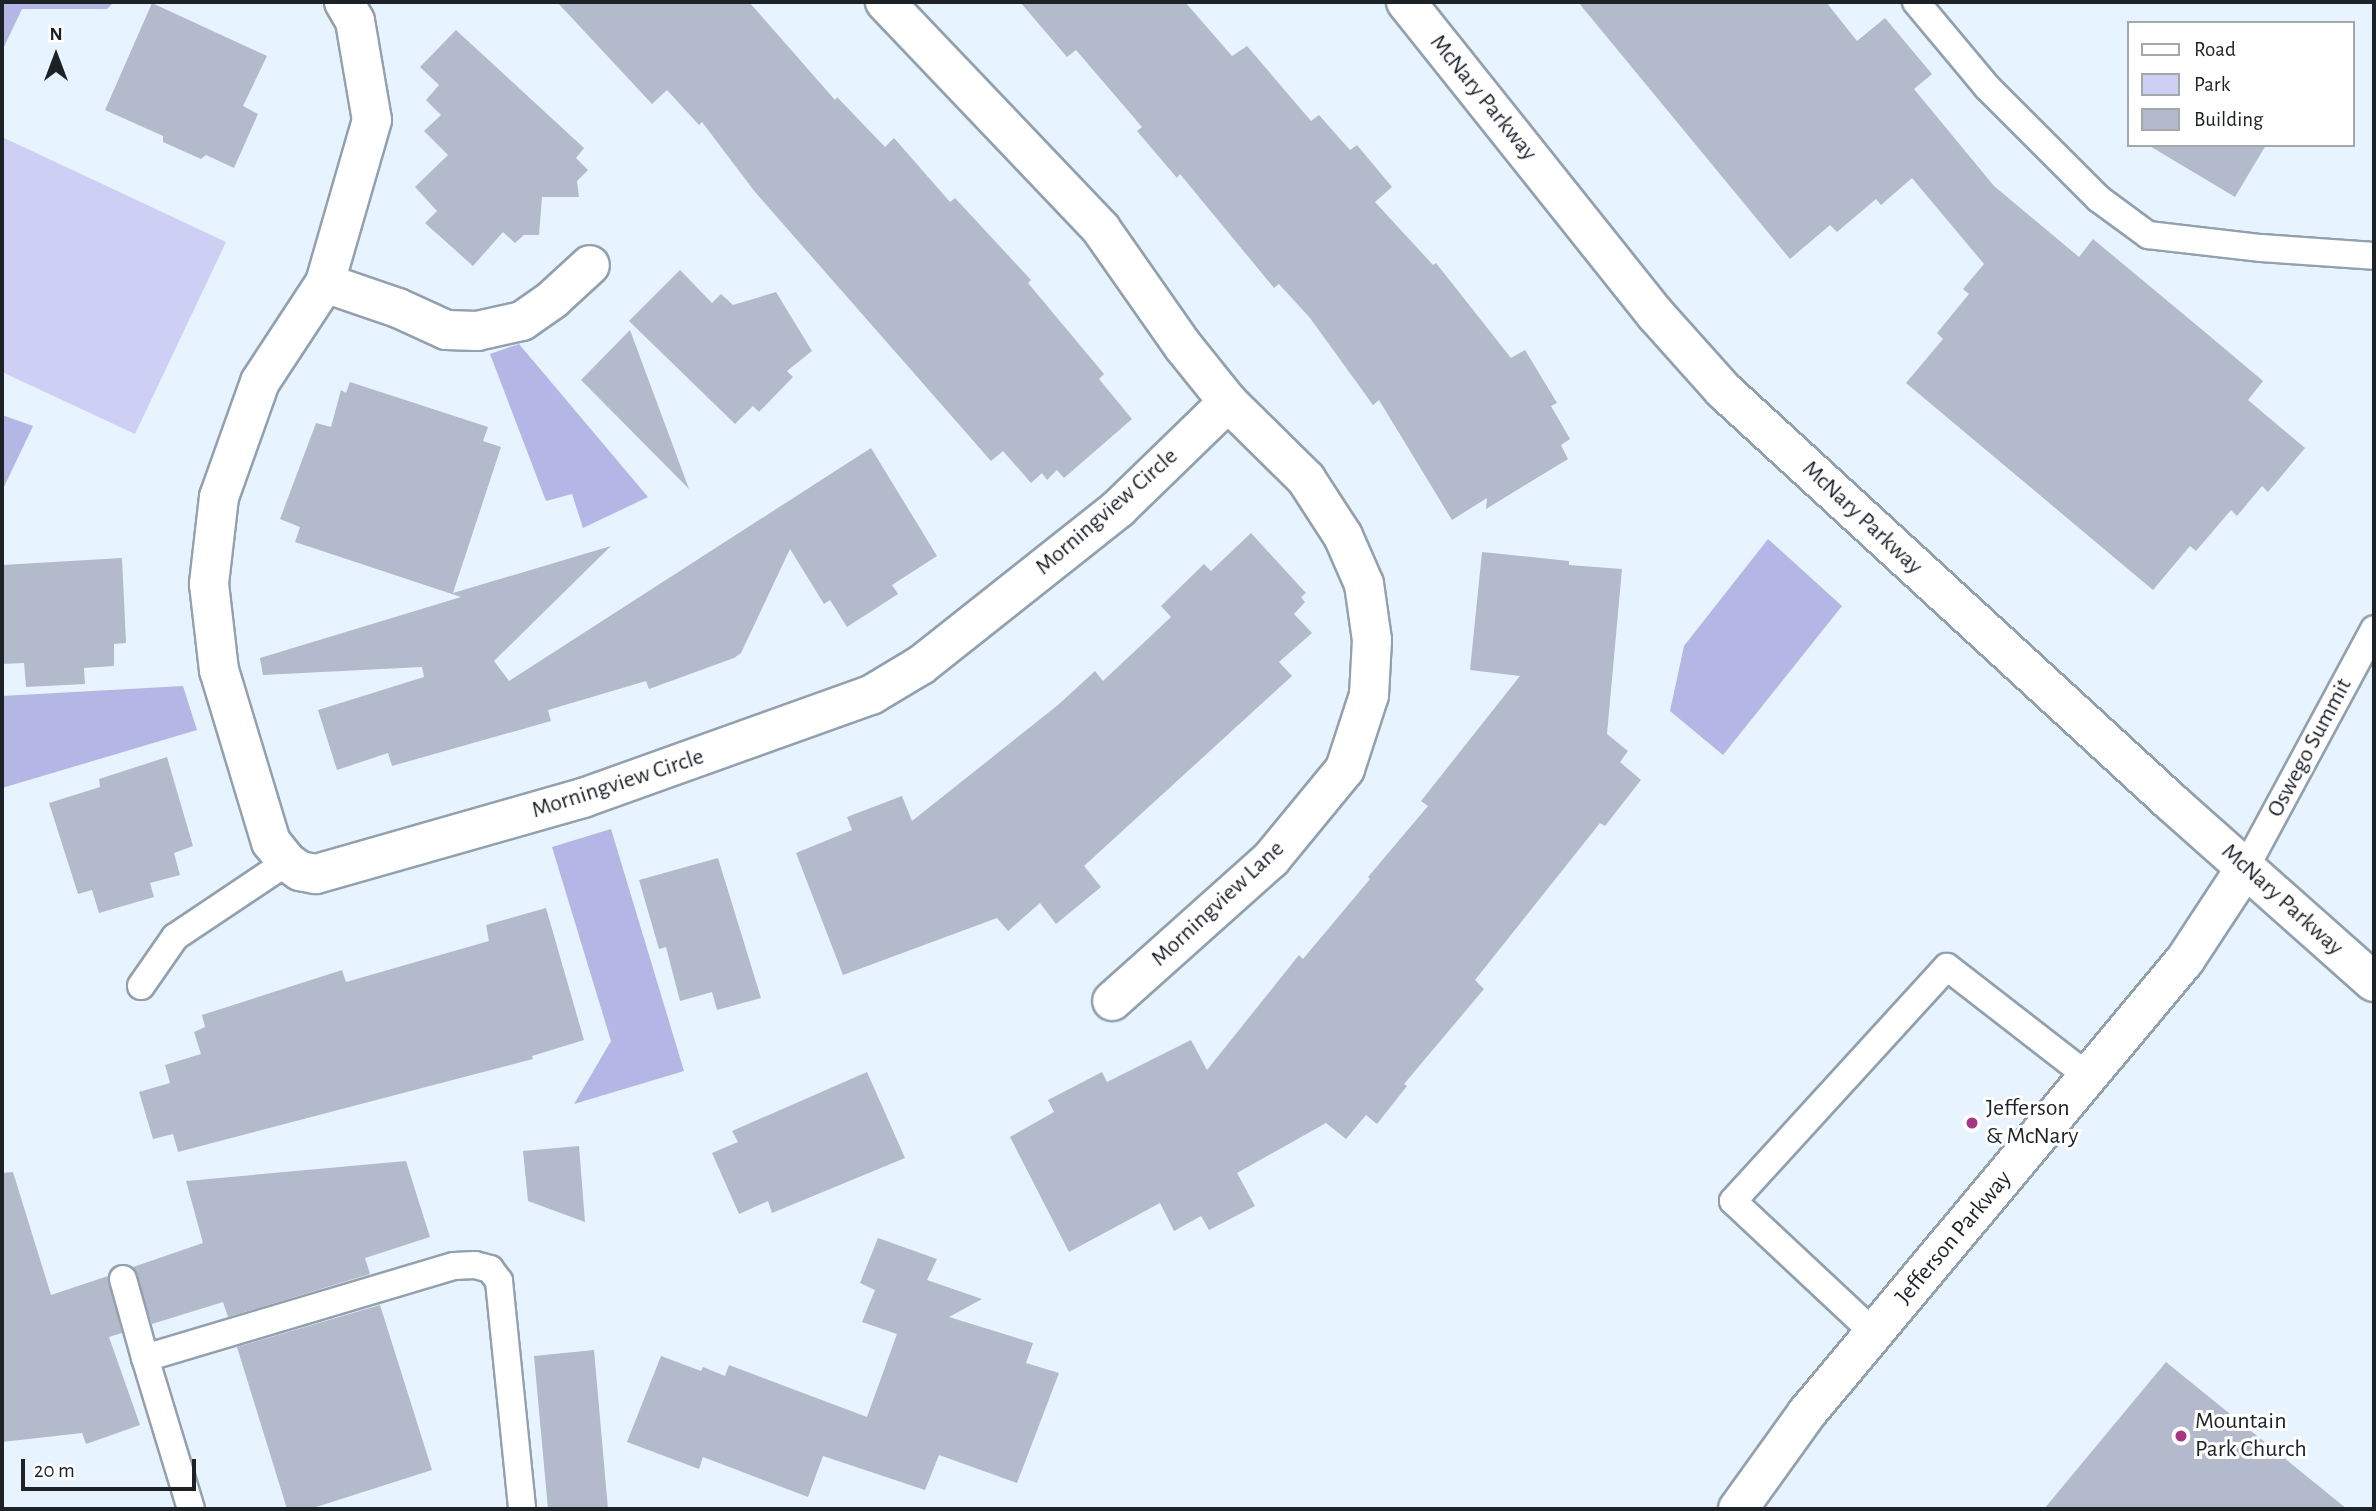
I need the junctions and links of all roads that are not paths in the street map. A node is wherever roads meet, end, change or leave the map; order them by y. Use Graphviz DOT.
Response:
graph roads {
  1 [pos="344,2"];
  2 [pos="885,2"];
  3 [pos="1406,2"];
  4 [pos="1916,2"];
  5 [pos="2374,256"];
  6 [pos="590,265"];
  7 [pos="325,283"];
  8 [pos="1228,402"];
  9 [pos="2374,629"];
  10 [pos="287,862"];
  11 [pos="2246,867"];
  12 [pos="2374,982"];
  13 [pos="141,986"];
  14 [pos="1112,1001"];
  15 [pos="2088,1077"];
  16 [pos="122,1279"];
  17 [pos="1874,1333"];
  18 [pos="145,1357"];
  19 [pos="191,1509"];
  20 [pos="522,1509"];
  21 [pos="1738,1509"];
  1 -- 7 [label="street"];
  2 -- 8 [label="street"];
  3 -- 11 [label="street, McNary Parkway"];
  4 -- 5 [label="lane"];
  6 -- 7 [label="street"];
  7 -- 10 [label="street"];
  8 -- 10 [label="street, Morningview Circle"];
  8 -- 14 [label="street, Morningview Lane"];
  9 -- 11 [label="lane, Oswego Summit"];
  10 -- 13 [label="lane"];
  11 -- 12 [label="street, McNary Parkway"];
  11 -- 15 [label="street, Jefferson Parkway"];
  15 -- 17 [label="street, Jefferson Parkway"];
  15 -- 17 [label="lane"];
  16 -- 18 [label="lane"];
  17 -- 21 [label="street, Jefferson Parkway"];
  18 -- 19 [label="lane"];
  18 -- 20 [label="lane"];
}
